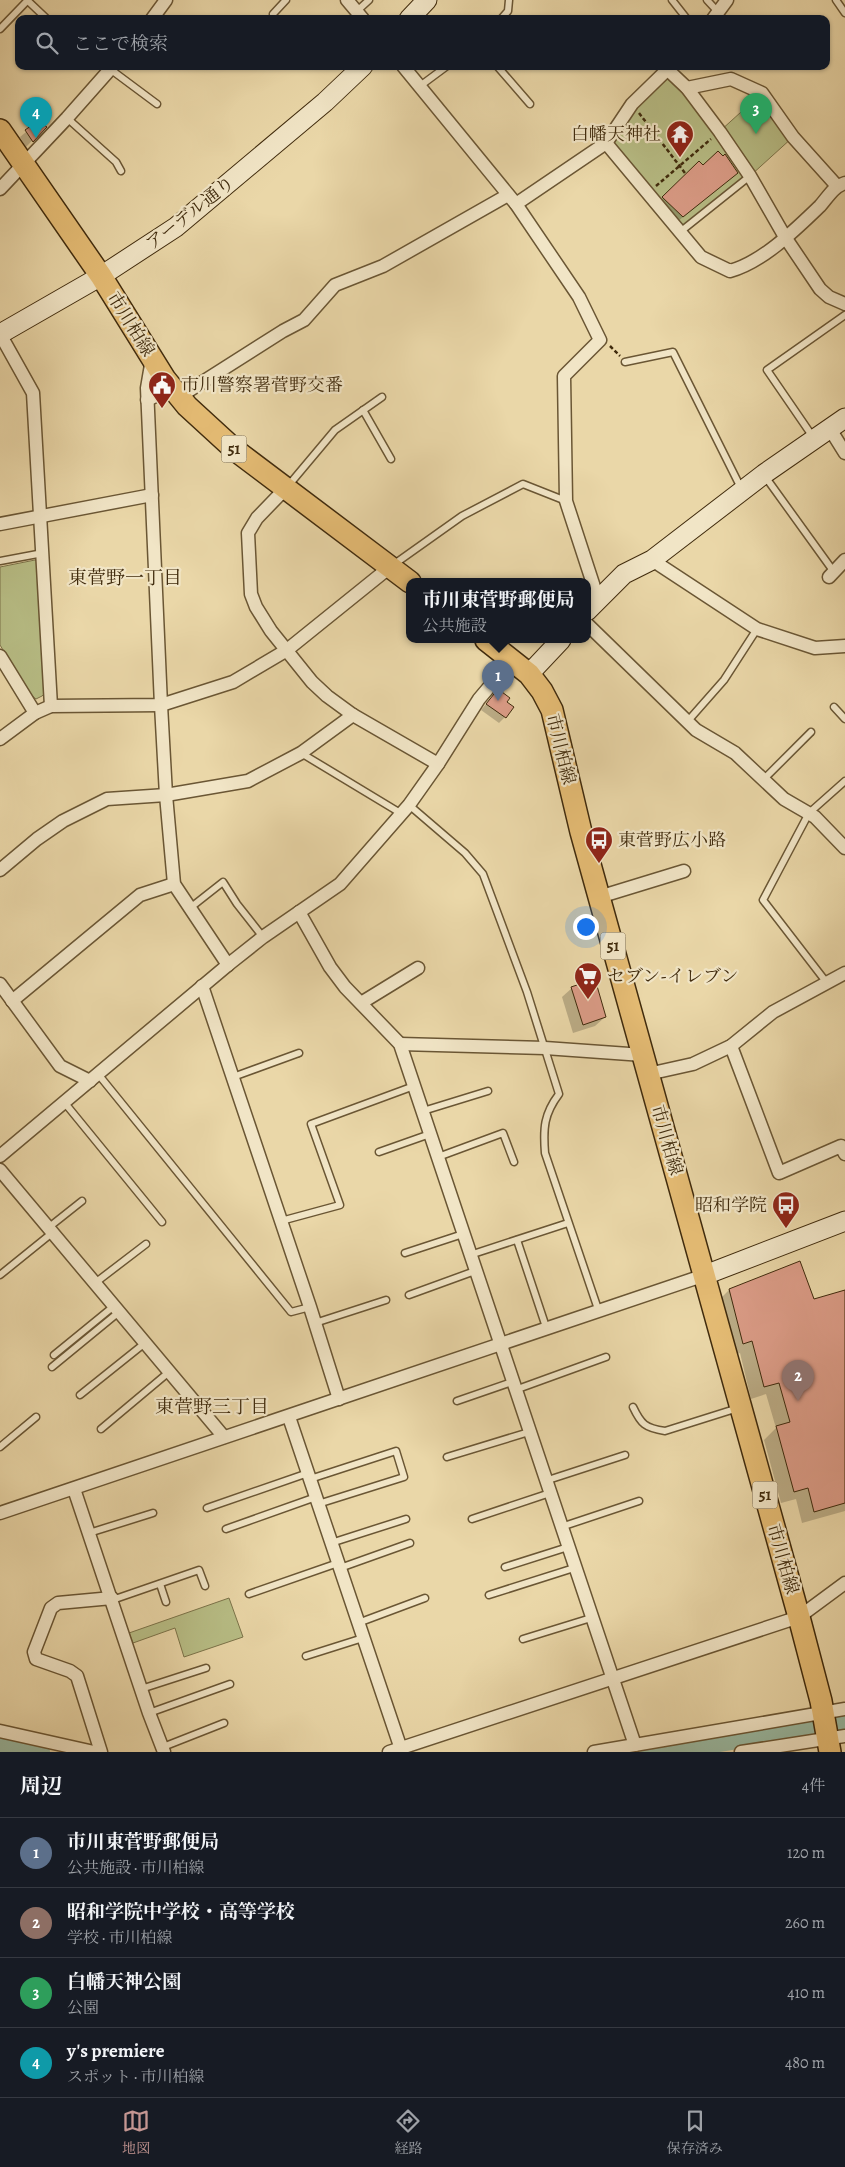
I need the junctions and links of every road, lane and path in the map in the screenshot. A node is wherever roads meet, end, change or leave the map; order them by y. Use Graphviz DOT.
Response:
graph roads {
  1 [pos="28,0"];
  2 [pos="166,0"];
  3 [pos="286,0"];
  4 [pos="347,0"];
  5 [pos="369,0"];
  6 [pos="427,0"];
  7 [pos="509,0"];
  8 [pos="672,0"];
  9 [pos="707,0"];
  10 [pos="727,0"];
  11 [pos="836,0"];
  12 [pos="845,13"];
  13 [pos="273,14"];
  14 [pos="44,15"];
  15 [pos="155,15"];
  16 [pos="360,15"];
  17 [pos="413,15"];
  18 [pos="504,15"];
  19 [pos="684,15"];
  20 [pos="715,15"];
  21 [pos="717,15"];
  22 [pos="0,30"];
  23 [pos="108,70"];
  24 [pos="358,70"];
  25 [pos="406,70"];
  26 [pos="442,70"];
  27 [pos="500,70"];
  28 [pos="668,70"];
  29 [pos="672,70"];
  30 [pos="420,86"];
  31 [pos="687,88"];
  32 [pos="156,104"];
  33 [pos="530,104"];
  34 [pos="632,104"];
  35 [pos="67,118"];
  36 [pos="0,130"];
  37 [pos="606,143"];
  38 [pos="699,150"];
  39 [pos="24,164"];
  40 [pos="121,171"];
  41 [pos="685,173"];
  42 [pos="750,176"];
  43 [pos="660,182"];
  44 [pos="841,184"];
  45 [pos="0,189"];
  46 [pos="512,200"];
  47 [pos="680,232"];
  48 [pos="785,237"];
  49 [pos="101,276"];
  50 [pos="845,304"];
  51 [pos="845,315"];
  52 [pos="0,334"];
  53 [pos="600,340"];
  54 [pos="152,359"];
  55 [pos="625,362"];
  56 [pos="176,392"];
  57 [pos="382,397"];
  58 [pos="148,400"];
  59 [pos="363,410"];
  60 [pos="838,423"];
  61 [pos="814,438"];
  62 [pos="845,453"];
  63 [pos="391,459"];
  64 [pos="764,474"];
  65 [pos="286,488"];
  66 [pos="742,490"];
  67 [pos="152,495"];
  68 [pos="566,501"];
  69 [pos="41,516"];
  70 [pos="0,524"];
  71 [pos="43,553"];
  72 [pos="652,560"];
  73 [pos="845,560"];
  74 [pos="0,561"];
  75 [pos="390,567"];
  76 [pos="831,574"];
  77 [pos="585,578"];
  78 [pos="406,579"];
  79 [pos="592,605"];
  80 [pos="591,628"];
  81 [pos="757,629"];
  82 [pos="490,643"];
  83 [pos="558,643"];
  84 [pos="845,646"];
  85 [pos="287,650"];
  86 [pos="0,656"];
  87 [pos="512,660"];
  88 [pos="529,674"];
  89 [pos="161,705"];
  90 [pos="51,706"];
  91 [pos="834,707"];
  92 [pos="35,713"];
  93 [pos="352,714"];
  94 [pos="845,719"];
  95 [pos="687,722"];
  96 [pos="811,732"];
  97 [pos="0,739"];
  98 [pos="301,753"];
  99 [pos="438,764"];
  100 [pos="763,780"];
  101 [pos="845,781"];
  102 [pos="166,795"];
  103 [pos="405,810"];
  104 [pos="809,813"];
  105 [pos="845,848"];
  106 [pos="0,870"];
  107 [pos="684,871"];
  108 [pos="174,884"];
  109 [pos="599,897"];
  110 [pos="190,908"];
  111 [pos="299,912"];
  112 [pos="263,937"];
  113 [pos="228,965"];
  114 [pos="418,968"];
  115 [pos="845,973"];
  116 [pos="827,983"];
  117 [pos="0,984"];
  118 [pos="202,986"];
  119 [pos="12,1000"];
  120 [pos="361,1004"];
  121 [pos="400,1044"];
  122 [pos="731,1046"];
  123 [pos="545,1048"];
  124 [pos="299,1054"];
  125 [pos="646,1065"];
  126 [pos="94,1077"];
  127 [pos="233,1077"];
  128 [pos="414,1086"];
  129 [pos="488,1091"];
  130 [pos="64,1102"];
  131 [pos="422,1111"];
  132 [pos="430,1134"];
  133 [pos="379,1152"];
  134 [pos="845,1154"];
  135 [pos="0,1156"];
  136 [pos="438,1157"];
  137 [pos="514,1162"];
  138 [pos="0,1170"];
  139 [pos="82,1201"];
  140 [pos="281,1221"];
  141 [pos="845,1221"];
  142 [pos="162,1222"];
  143 [pos="568,1223"];
  144 [pos="50,1230"];
  145 [pos="463,1234"];
  146 [pos="517,1240"];
  147 [pos="146,1244"];
  148 [pos="405,1253"];
  149 [pos="470,1255"];
  150 [pos="476,1271"];
  151 [pos="0,1275"];
  152 [pos="705,1275"];
  153 [pos="94,1283"];
  154 [pos="409,1296"];
  155 [pos="386,1300"];
  156 [pos="310,1307"];
  157 [pos="116,1309"];
  158 [pos="599,1312"];
  159 [pos="315,1323"];
  160 [pos="547,1330"];
  161 [pos="145,1343"];
  162 [pos="500,1345"];
  163 [pos="54,1354"];
  164 [pos="606,1357"];
  165 [pos="52,1368"];
  166 [pos="170,1372"];
  167 [pos="514,1386"];
  168 [pos="80,1395"];
  169 [pos="338,1399"];
  170 [pos="458,1401"];
  171 [pos="633,1407"];
  172 [pos="741,1407"];
  173 [pos="36,1416"];
  174 [pos="289,1417"];
  175 [pos="101,1429"];
  176 [pos="529,1432"];
  177 [pos="224,1437"];
  178 [pos="0,1447"];
  179 [pos="625,1455"];
  180 [pos="447,1457"];
  181 [pos="309,1476"];
  182 [pos="548,1487"];
  183 [pos="74,1489"];
  184 [pos="317,1500"];
  185 [pos="639,1501"];
  186 [pos="207,1508"];
  187 [pos="153,1512"];
  188 [pos="0,1514"];
  189 [pos="406,1519"];
  190 [pos="472,1520"];
  191 [pos="561,1527"];
  192 [pos="226,1529"];
  193 [pos="89,1533"];
  194 [pos="331,1543"];
  195 [pos="410,1543"];
  196 [pos="568,1547"];
  197 [pos="339,1565"];
  198 [pos="506,1567"];
  199 [pos="574,1568"];
  200 [pos="845,1583"];
  201 [pos="160,1584"];
  202 [pos="205,1586"];
  203 [pos="249,1594"];
  204 [pos="489,1595"];
  205 [pos="112,1598"];
  206 [pos="425,1598"];
  207 [pos="166,1602"];
  208 [pos="591,1618"];
  209 [pos="799,1618"];
  210 [pos="358,1624"];
  211 [pos="363,1638"];
  212 [pos="523,1639"];
  213 [pos="306,1656"];
  214 [pos="206,1668"];
  215 [pos="612,1677"];
  216 [pos="230,1684"];
  217 [pos="141,1690"];
  218 [pos="845,1709"];
  219 [pos="149,1713"];
  220 [pos="224,1723"];
  221 [pos="0,1731"];
  222 [pos="830,1732"];
  223 [pos="635,1745"];
  224 [pos="164,1749"];
  225 [pos="760,1750"];
  226 [pos="397,1751"];
  227 [pos="94,1752"];
  228 [pos="101,1752"];
  229 [pos="594,1752"];
  230 [pos="741,1752"];
  1 -- 14 [label="lane"];
  1 -- 22 [label="lane"];
  2 -- 15 [label="street"];
  3 -- 13 [label="lane"];
  4 -- 16 [label="street"];
  5 -- 16 [label="lane"];
  6 -- 17 [label="street"];
  7 -- 18 [label="lane"];
  8 -- 19 [label="lane"];
  9 -- 20 [label="lane"];
  10 -- 21 [label="street"];
  11 -- 12 [label="lane"];
  23 -- 32 [label="lane"];
  23 -- 35 [label="street"];
  24 -- 49 [label="street, アーデル通り"];
  25 -- 30 [label="street"];
  26 -- 30 [label="lane"];
  27 -- 33 [label="lane"];
  28 -- 34 [label="street"];
  29 -- 31 [label="street"];
  30 -- 46 [label="street"];
  31 -- 42 [label="street"];
  31 -- 44 [label="street"];
  34 -- 37 [label="street"];
  34 -- 41 [label="path"];
  35 -- 39 [label="street"];
  35 -- 40 [label="lane"];
  36 -- 39 [label="main road, 市川柏線 / 51"];
  37 -- 46 [label="street"];
  37 -- 47 [label="street"];
  38 -- 43 [label="path"];
  39 -- 45 [label="street"];
  39 -- 49 [label="main road, 市川柏線 / 51"];
  42 -- 47 [label="lane"];
  42 -- 48 [label="street"];
  44 -- 48 [label="street"];
  46 -- 53 [label="street"];
  46 -- 56 [label="street"];
  47 -- 48 [label="street"];
  48 -- 50 [label="street"];
  49 -- 52 [label="street, アーデル通り"];
  49 -- 54 [label="main road, 市川柏線 / 51"];
  51 -- 61 [label="lane"];
  52 -- 69 [label="street"];
  53 -- 55 [label="path"];
  53 -- 68 [label="street"];
  54 -- 56 [label="main road, 市川柏線 / 51"];
  54 -- 58 [label="street"];
  55 -- 66 [label="lane"];
  56 -- 58 [label="street"];
  56 -- 65 [label="main road, 市川柏線 / 51"];
  57 -- 59 [label="lane"];
  58 -- 67 [label="street"];
  59 -- 63 [label="lane"];
  59 -- 65 [label="lane"];
  60 -- 61 [label="street"];
  60 -- 62 [label="street"];
  61 -- 64 [label="street"];
  64 -- 66 [label="street"];
  64 -- 76 [label="lane"];
  65 -- 75 [label="main road, 市川柏線 / 51"];
  65 -- 85 [label="street"];
  66 -- 72 [label="street"];
  67 -- 69 [label="street"];
  67 -- 89 [label="street"];
  68 -- 75 [label="lane"];
  68 -- 77 [label="street"];
  69 -- 70 [label="street"];
  69 -- 71 [label="street"];
  71 -- 74 [label="lane"];
  71 -- 90 [label="street"];
  72 -- 79 [label="street"];
  72 -- 81 [label="street"];
  73 -- 76 [label="street"];
  75 -- 78 [label="main road, 市川柏線 / 51"];
  75 -- 85 [label="street"];
  80 -- 95 [label="street"];
  81 -- 84 [label="street"];
  81 -- 95 [label="lane"];
  82 -- 87 [label="main road, 市川柏線 / 51"];
  83 -- 88 [label="street"];
  85 -- 89 [label="street"];
  85 -- 93 [label="street"];
  86 -- 92 [label="street"];
  87 -- 88 [label="main road, 市川柏線 / 51"];
  87 -- 99 [label="street"];
  88 -- 109 [label="main road, 市川柏線 / 51"];
  89 -- 90 [label="street"];
  89 -- 102 [label="street"];
  90 -- 92 [label="street"];
  91 -- 94 [label="lane"];
  92 -- 97 [label="street"];
  93 -- 98 [label="street"];
  93 -- 99 [label="street"];
  95 -- 100 [label="street"];
  96 -- 100 [label="lane"];
  98 -- 102 [label="street"];
  98 -- 103 [label="lane"];
  99 -- 103 [label="street"];
  100 -- 104 [label="street"];
  101 -- 104 [label="lane"];
  102 -- 106 [label="street"];
  102 -- 108 [label="street"];
  103 -- 111 [label="street"];
  103 -- 123 [label="lane"];
  104 -- 105 [label="street"];
  104 -- 116 [label="lane"];
  107 -- 109 [label="street"];
  108 -- 110 [label="street"];
  108 -- 119 [label="street"];
  109 -- 125 [label="main road, 市川柏線 / 51"];
  110 -- 112 [label="lane"];
  110 -- 113 [label="street"];
  111 -- 112 [label="street"];
  111 -- 120 [label="street"];
  112 -- 113 [label="street"];
  113 -- 118 [label="street"];
  114 -- 120 [label="street"];
  115 -- 116 [label="street"];
  116 -- 122 [label="street"];
  117 -- 119 [label="street"];
  118 -- 126 [label="street"];
  118 -- 127 [label="street"];
  119 -- 126 [label="street"];
  120 -- 121 [label="street"];
  121 -- 123 [label="street"];
  121 -- 128 [label="street"];
  122 -- 125 [label="street"];
  122 -- 134 [label="street"];
  123 -- 125 [label="street"];
  123 -- 143 [label="lane"];
  124 -- 127 [label="lane"];
  125 -- 152 [label="main road, 市川柏線 / 51"];
  126 -- 130 [label="street"];
  126 -- 156 [label="lane"];
  127 -- 140 [label="street"];
  128 -- 131 [label="street"];
  128 -- 140 [label="lane"];
  129 -- 131 [label="lane"];
  130 -- 135 [label="street"];
  130 -- 142 [label="lane"];
  131 -- 132 [label="street"];
  132 -- 133 [label="lane"];
  132 -- 136 [label="street"];
  136 -- 137 [label="lane"];
  136 -- 145 [label="street"];
  138 -- 144 [label="street"];
  139 -- 144 [label="lane"];
  140 -- 156 [label="street"];
  141 -- 152 [label="street"];
  143 -- 146 [label="lane"];
  143 -- 158 [label="lane"];
  144 -- 151 [label="lane"];
  144 -- 153 [label="street"];
  145 -- 148 [label="lane"];
  145 -- 149 [label="street"];
  146 -- 149 [label="lane"];
  146 -- 160 [label="lane"];
  147 -- 153 [label="lane"];
  149 -- 150 [label="street"];
  150 -- 154 [label="lane"];
  150 -- 162 [label="street"];
  152 -- 158 [label="street"];
  152 -- 172 [label="main road, 市川柏線 / 51"];
  153 -- 157 [label="street"];
  155 -- 159 [label="lane"];
  156 -- 159 [label="street"];
  157 -- 161 [label="street"];
  157 -- 163 [label="lane"];
  157 -- 165 [label="lane"];
  158 -- 160 [label="street"];
  159 -- 169 [label="street"];
  160 -- 162 [label="street"];
  161 -- 166 [label="street"];
  161 -- 168 [label="lane"];
  162 -- 167 [label="street"];
  162 -- 169 [label="street"];
  164 -- 167 [label="lane"];
  166 -- 175 [label="lane"];
  166 -- 177 [label="street"];
  167 -- 170 [label="lane"];
  167 -- 176 [label="street"];
  169 -- 174 [label="street"];
  171 -- 172 [label="lane"];
  172 -- 209 [label="main road, 市川柏線 / 51"];
  173 -- 178 [label="lane"];
  174 -- 177 [label="street"];
  174 -- 181 [label="street"];
  176 -- 180 [label="lane"];
  176 -- 182 [label="street"];
  177 -- 183 [label="street"];
  179 -- 182 [label="lane"];
  181 -- 184 [label="street"];
  181 -- 184 [label="lane"];
  181 -- 186 [label="lane"];
  182 -- 190 [label="lane"];
  182 -- 191 [label="street"];
  183 -- 188 [label="street"];
  183 -- 193 [label="street"];
  184 -- 192 [label="lane"];
  184 -- 194 [label="street"];
  185 -- 191 [label="lane"];
  187 -- 193 [label="lane"];
  189 -- 194 [label="lane"];
  191 -- 196 [label="street"];
  193 -- 205 [label="street"];
  194 -- 197 [label="street"];
  195 -- 197 [label="lane"];
  196 -- 198 [label="lane"];
  196 -- 199 [label="street"];
  197 -- 203 [label="lane"];
  197 -- 210 [label="street"];
  199 -- 204 [label="lane"];
  199 -- 208 [label="street"];
  200 -- 209 [label="street"];
  201 -- 202 [label="lane"];
  201 -- 205 [label="lane"];
  201 -- 207 [label="lane"];
  205 -- 217 [label="street"];
  205 -- 228 [label="street"];
  206 -- 210 [label="lane"];
  208 -- 212 [label="lane"];
  208 -- 215 [label="street"];
  209 -- 215 [label="street"];
  209 -- 222 [label="main road, 市川柏線 / 51"];
  210 -- 211 [label="street"];
  211 -- 213 [label="lane"];
  211 -- 226 [label="street"];
  214 -- 217 [label="lane"];
  215 -- 223 [label="street"];
  215 -- 226 [label="street"];
  216 -- 219 [label="lane"];
  217 -- 219 [label="street"];
  218 -- 222 [label="street"];
  219 -- 224 [label="street"];
  220 -- 224 [label="lane"];
  221 -- 227 [label="street"];
  222 -- 223 [label="street"];
  222 -- 225 [label="street"];
  223 -- 229 [label="street"];
  225 -- 230 [label="street"];
}
